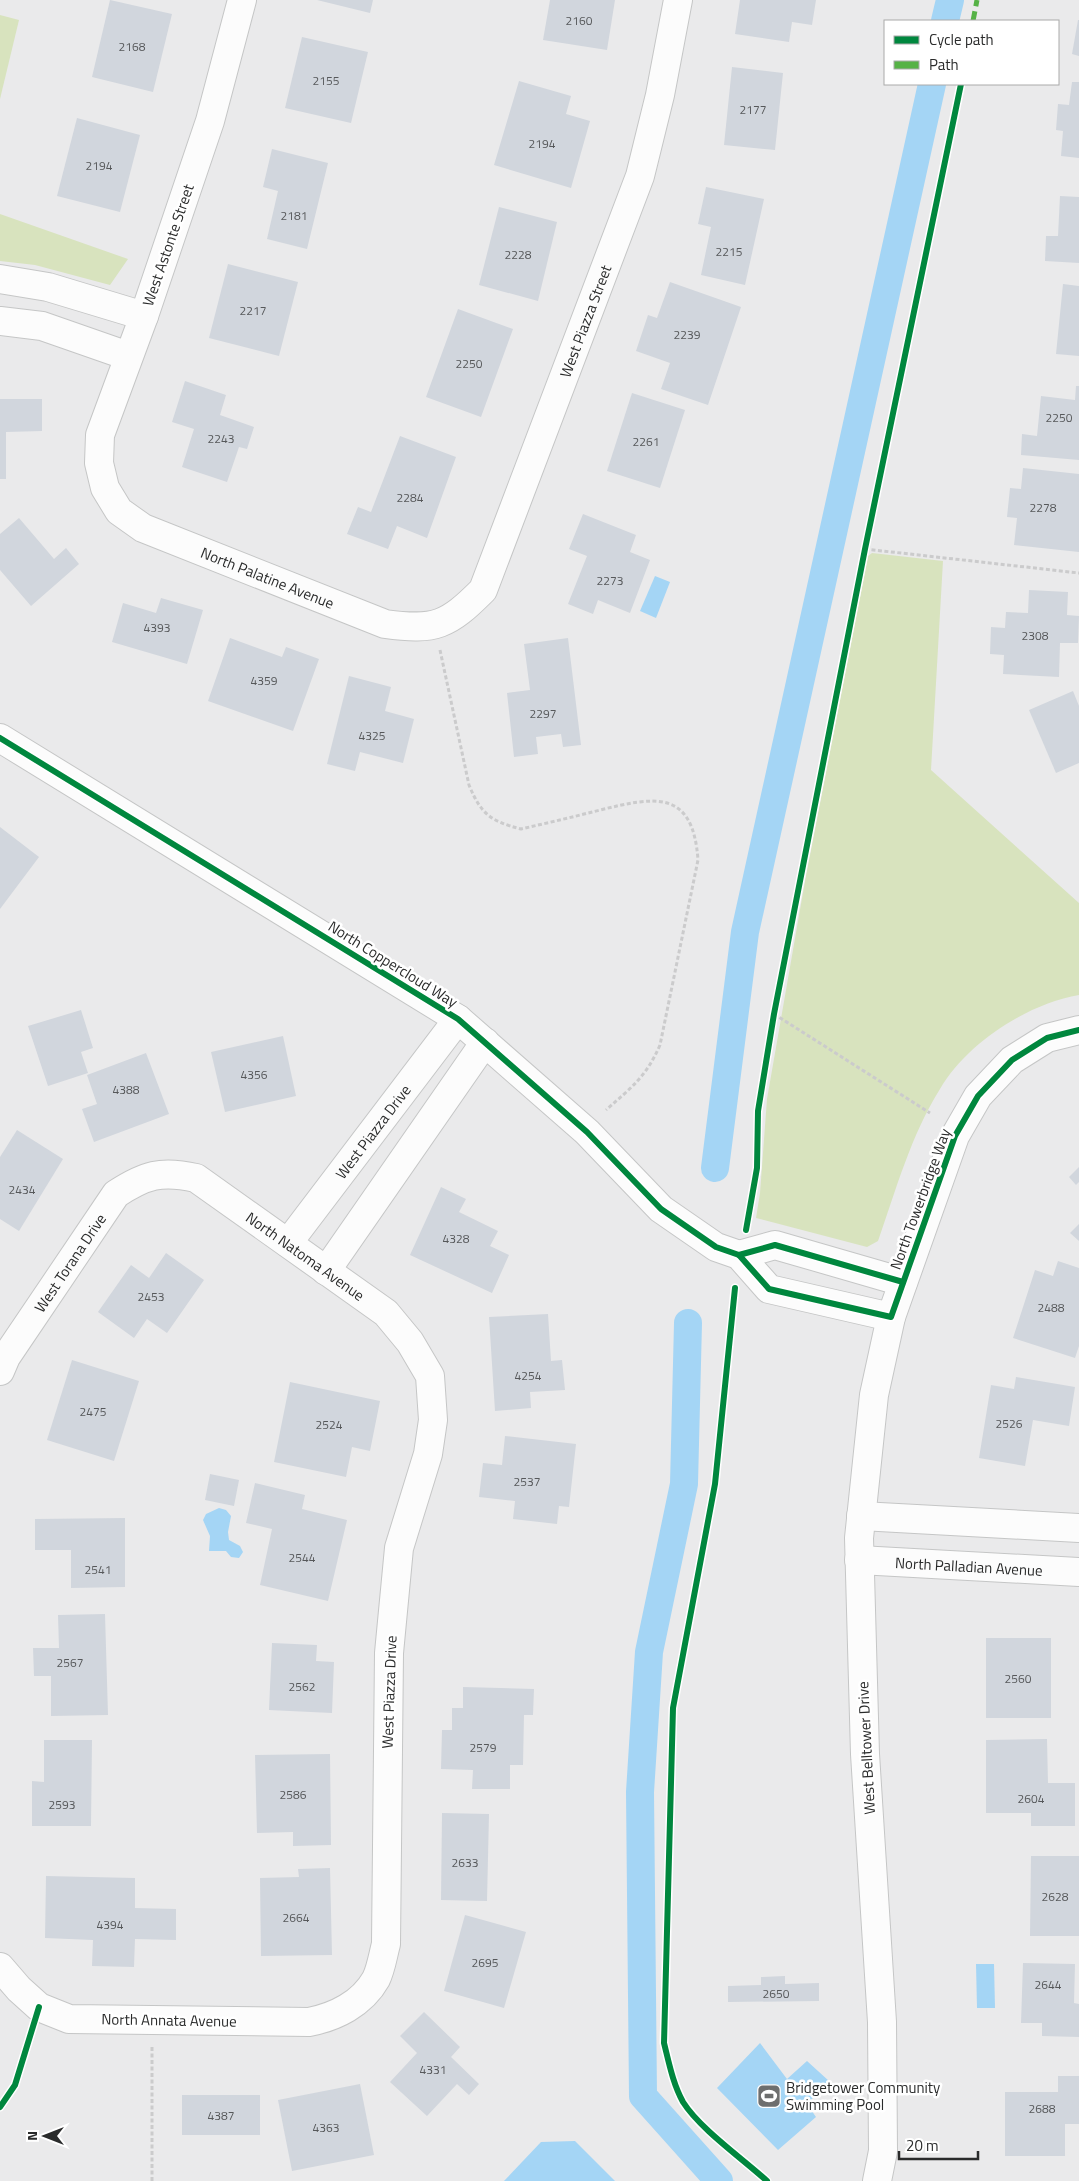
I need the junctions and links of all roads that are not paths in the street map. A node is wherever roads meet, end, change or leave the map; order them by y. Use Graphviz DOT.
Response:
graph roads {
  1 [pos="242,0"];
  2 [pos="678,0"];
  3 [pos="0,279"];
  4 [pos="144,316"];
  5 [pos="0,321"];
  6 [pos="128,356"];
  7 [pos="105,488"];
  8 [pos="448,620"];
  9 [pos="0,738"];
  10 [pos="458,1020"];
  11 [pos="1079,1030"];
  12 [pos="485,1042"];
  13 [pos="156,1174"];
  14 [pos="288,1243"];
  15 [pos="739,1255"];
  16 [pos="326,1270"];
  17 [pos="903,1282"];
  18 [pos="891,1317"];
  19 [pos="0,1372"];
  20 [pos="430,1376"];
  21 [pos="861,1516"];
  22 [pos="1079,1528"];
  23 [pos="859,1560"];
  24 [pos="1079,1572"];
  25 [pos="0,1967"];
  26 [pos="354,2004"];
  27 [pos="877,2181"];
  1 -- 4 [label="street, West Astonte Street"];
  2 -- 8 [label="street, West Piazza Street"];
  3 -- 4 [label="street"];
  4 -- 6 [label="street, West Astonte Street"];
  5 -- 6 [label="street"];
  6 -- 7 [label="street, West Astonte Street"];
  7 -- 8 [label="street, North Palatine Avenue"];
  9 -- 10 [label="street, North Coppercloud Way"];
  10 -- 12 [label="street, North Coppercloud Way"];
  10 -- 14 [label="street, West Piazza Drive"];
  11 -- 17 [label="street, North Towerbridge Way"];
  12 -- 15 [label="street, North Coppercloud Way"];
  12 -- 16 [label="street"];
  13 -- 14 [label="street, North Natoma Avenue"];
  13 -- 19 [label="street, West Torana Drive"];
  14 -- 16 [label="street, North Natoma Avenue"];
  15 -- 17 [label="street"];
  15 -- 18 [label="street, North Coppercloud Way"];
  16 -- 20 [label="street, North Natoma Avenue"];
  17 -- 18 [label="street, North Towerbridge Way"];
  18 -- 21 [label="street, West Belltower Drive"];
  20 -- 26 [label="street, West Piazza Drive"];
  21 -- 22 [label="street"];
  21 -- 23 [label="street, West Belltower Drive"];
  23 -- 24 [label="street, North Palladian Avenue"];
  23 -- 27 [label="street, West Belltower Drive"];
  25 -- 26 [label="street, North Annata Avenue"];
}
